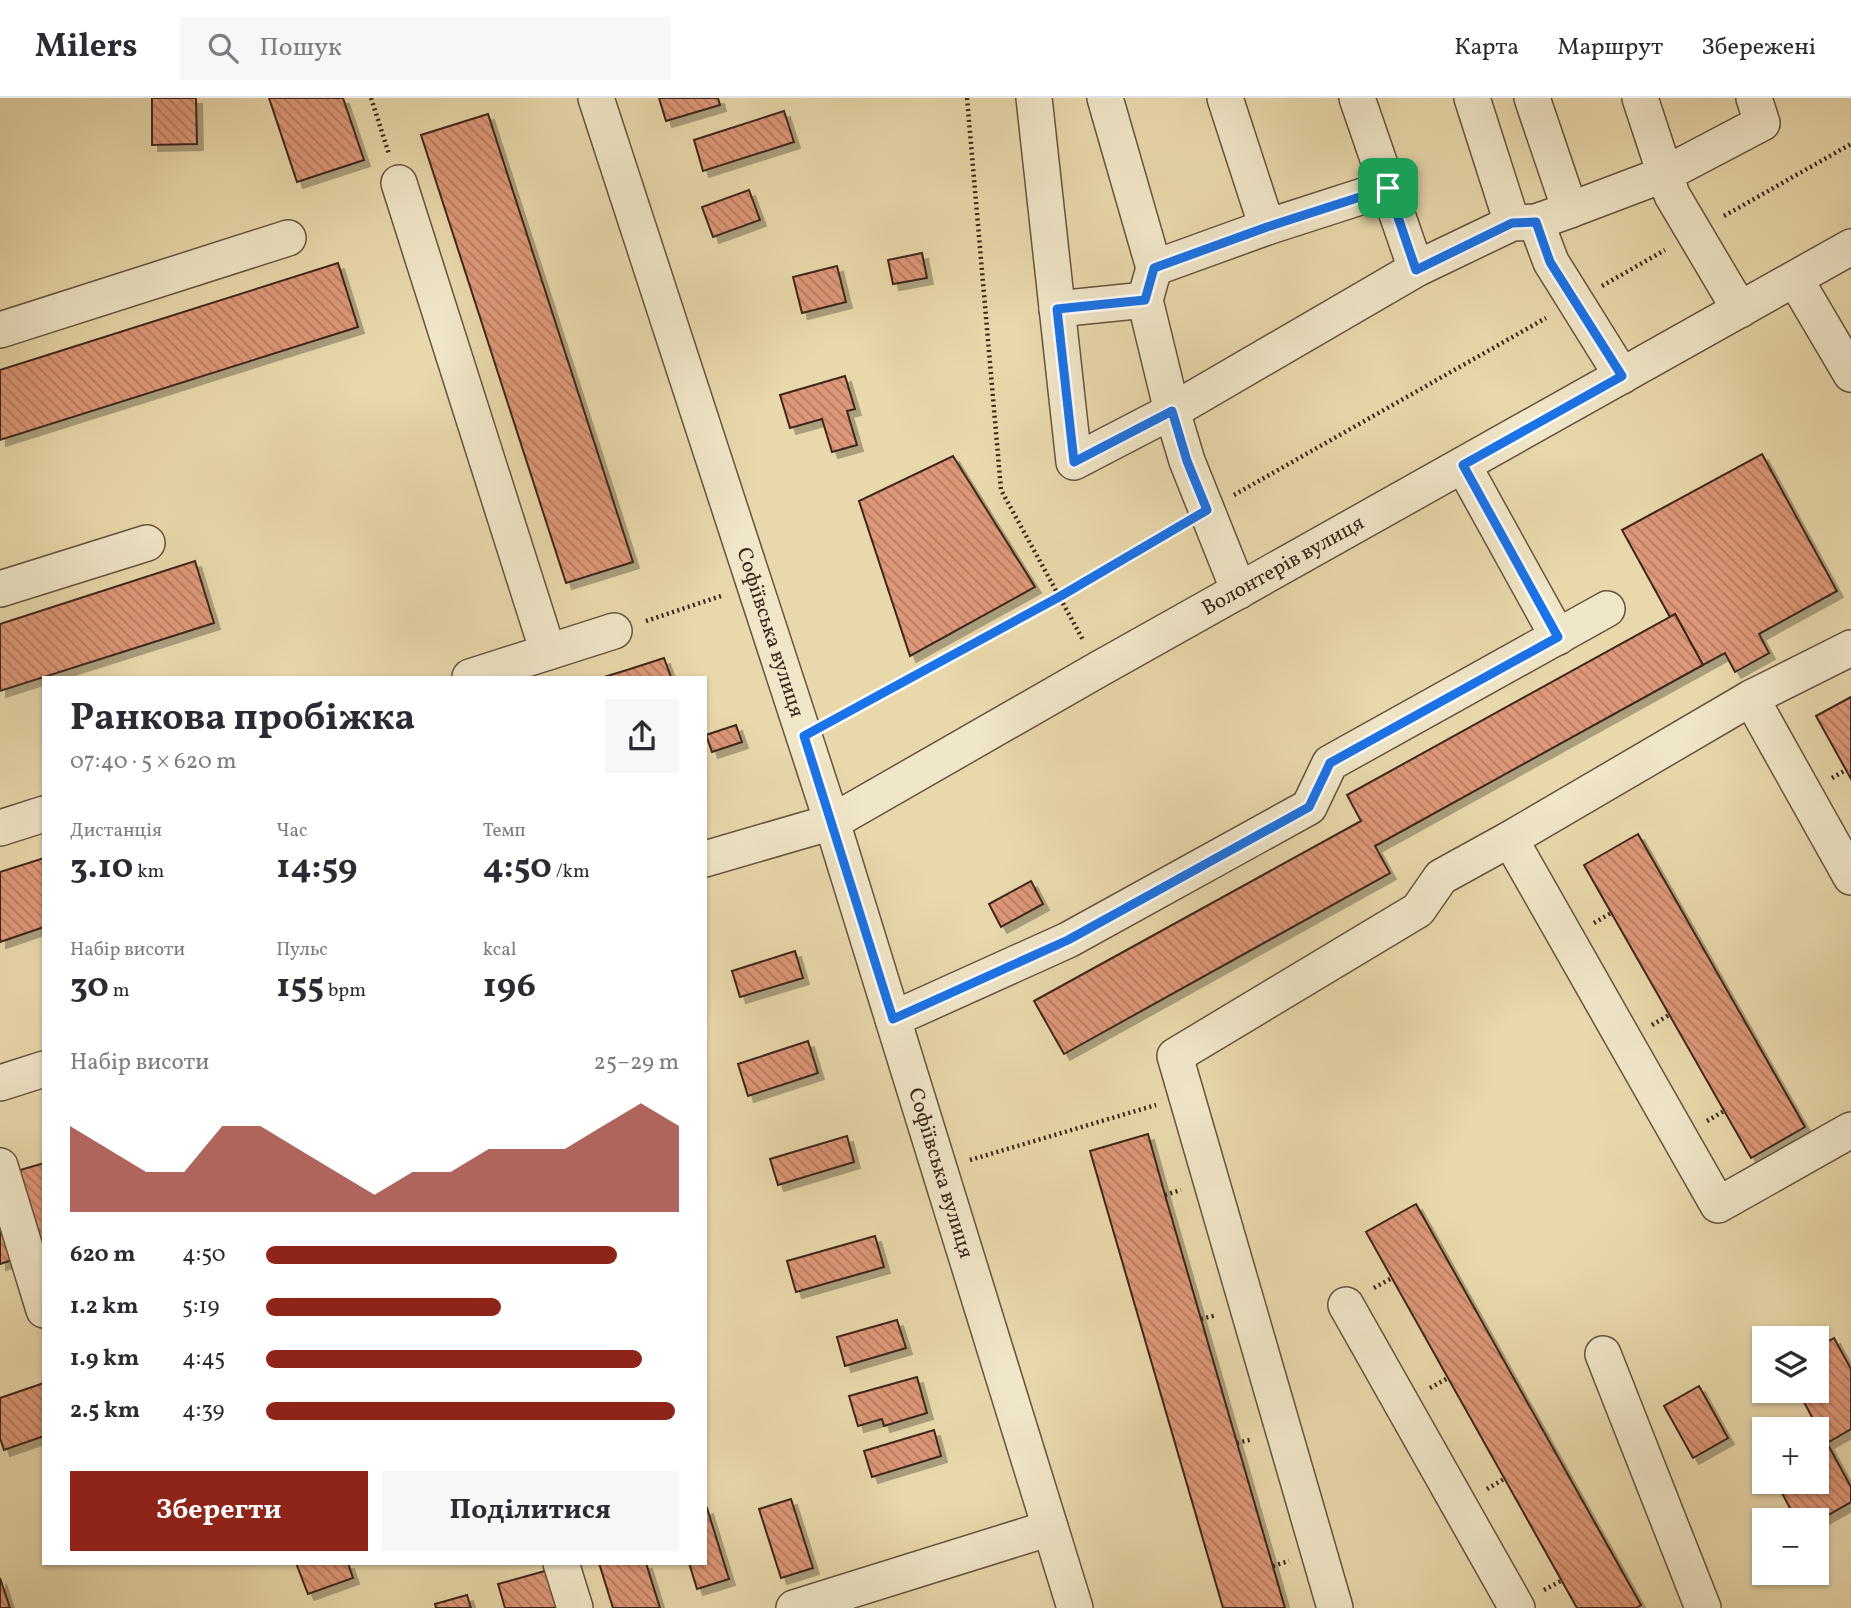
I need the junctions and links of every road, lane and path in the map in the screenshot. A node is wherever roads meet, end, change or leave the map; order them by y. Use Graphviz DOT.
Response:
graph roads {
  1 [pos="371,98"];
  2 [pos="596,98"];
  3 [pos="967,98"];
  4 [pos="1034,98"];
  5 [pos="1105,98"];
  6 [pos="1225,98"];
  7 [pos="1357,98"];
  8 [pos="1472,98"];
  9 [pos="1532,98"];
  10 [pos="1640,98"];
  11 [pos="1754,98"];
  12 [pos="1851,144"];
  13 [pos="1665,174"];
  14 [pos="398,183"];
  15 [pos="1388,188"];
  16 [pos="1570,210"];
  17 [pos="1524,223"];
  18 [pos="1267,227"];
  19 [pos="1695,233"];
  20 [pos="288,238"];
  21 [pos="1851,247"];
  22 [pos="1416,270"];
  23 [pos="1795,279"];
  24 [pos="1150,284"];
  25 [pos="1575,301"];
  26 [pos="1057,309"];
  27 [pos="1740,310"];
  28 [pos="0,330"];
  29 [pos="1851,374"];
  30 [pos="1622,376"];
  31 [pos="1172,411"];
  32 [pos="1463,465"];
  33 [pos="1207,510"];
  34 [pos="147,543"];
  35 [pos="755,585"];
  36 [pos="0,589"];
  37 [pos="1239,591"];
  38 [pos="1059,597"];
  39 [pos="1607,610"];
  40 [pos="614,631"];
  41 [pos="1558,637"];
  42 [pos="1851,648"];
  43 [pos="548,652"];
  44 [pos="1099,668"];
  45 [pos="473,676"];
  46 [pos="1751,698"];
  47 [pos="804,736"];
  48 [pos="42,815"];
  49 [pos="832,822"];
  50 [pos="0,828"];
  51 [pos="1510,839"];
  52 [pos="707,858"];
  53 [pos="1851,877"];
  54 [pos="893,1019"];
  55 [pos="42,1070"];
  56 [pos="0,1083"];
  57 [pos="1186,1096"];
  58 [pos="1851,1130"];
  59 [pos="0,1166"];
  60 [pos="939,1169"];
  61 [pos="42,1303"];
  62 [pos="1346,1304"];
  63 [pos="1603,1354"];
  64 [pos="1050,1528"];
  65 [pos="562,1565"];
  66 [pos="575,1608"];
  67 [pos="794,1608"];
  68 [pos="1074,1608"];
  69 [pos="1335,1608"];
  70 [pos="1517,1608"];
  71 [pos="1703,1608"];
  1 -- 14 [label="path"];
  2 -- 35 [label="street, Софіївська вулиця"];
  3 -- 38 [label="path"];
  4 -- 26 [label="street"];
  5 -- 24 [label="street"];
  6 -- 18 [label="street"];
  7 -- 15 [label="street"];
  8 -- 17 [label="street"];
  9 -- 16 [label="street"];
  10 -- 13 [label="street"];
  11 -- 13 [label="street"];
  12 -- 19 [label="path"];
  13 -- 16 [label="street"];
  13 -- 19 [label="street"];
  14 -- 43 [label="street"];
  15 -- 18 [label="street"];
  15 -- 22 [label="street"];
  16 -- 17 [label="street"];
  17 -- 22 [label="street"];
  17 -- 25 [label="street"];
  18 -- 24 [label="street"];
  19 -- 25 [label="path"];
  19 -- 27 [label="street"];
  20 -- 28 [label="street"];
  21 -- 23 [label="street, Волонтерів вулиця"];
  22 -- 31 [label="street"];
  23 -- 27 [label="street, Волонтерів вулиця"];
  23 -- 29 [label="street"];
  24 -- 26 [label="street"];
  24 -- 31 [label="street"];
  25 -- 30 [label="street"];
  25 -- 33 [label="path"];
  26 -- 31 [label="street"];
  27 -- 30 [label="street, Волонтерів вулиця"];
  30 -- 32 [label="street, Волонтерів вулиця"];
  31 -- 33 [label="street"];
  32 -- 37 [label="street, Волонтерів вулиця"];
  32 -- 41 [label="street"];
  33 -- 37 [label="street"];
  33 -- 38 [label="path"];
  34 -- 36 [label="street"];
  35 -- 40 [label="path"];
  35 -- 47 [label="street, Софіївська вулиця"];
  37 -- 44 [label="street, Волонтерів вулиця"];
  38 -- 44 [label="path"];
  38 -- 47 [label="path"];
  39 -- 41 [label="street"];
  40 -- 43 [label="street"];
  41 -- 54 [label="street"];
  42 -- 46 [label="street"];
  43 -- 45 [label="street"];
  44 -- 49 [label="street, Волонтерів вулиця"];
  46 -- 51 [label="street"];
  46 -- 53 [label="street"];
  47 -- 49 [label="street, Софіївська вулиця"];
  48 -- 50 [label="street"];
  49 -- 52 [label="street, Волонтерів вулиця"];
  49 -- 54 [label="street, Софіївська вулиця"];
  51 -- 57 [label="street"];
  51 -- 58 [label="street"];
  54 -- 60 [label="street, Софіївська вулиця"];
  55 -- 56 [label="street"];
  57 -- 60 [label="path"];
  57 -- 69 [label="street"];
  59 -- 61 [label="street"];
  60 -- 64 [label="street, Софіївська вулиця"];
  62 -- 70 [label="street"];
  63 -- 71 [label="street"];
  64 -- 67 [label="street"];
  64 -- 68 [label="street, Софіївська вулиця"];
  65 -- 66 [label="street"];
}
